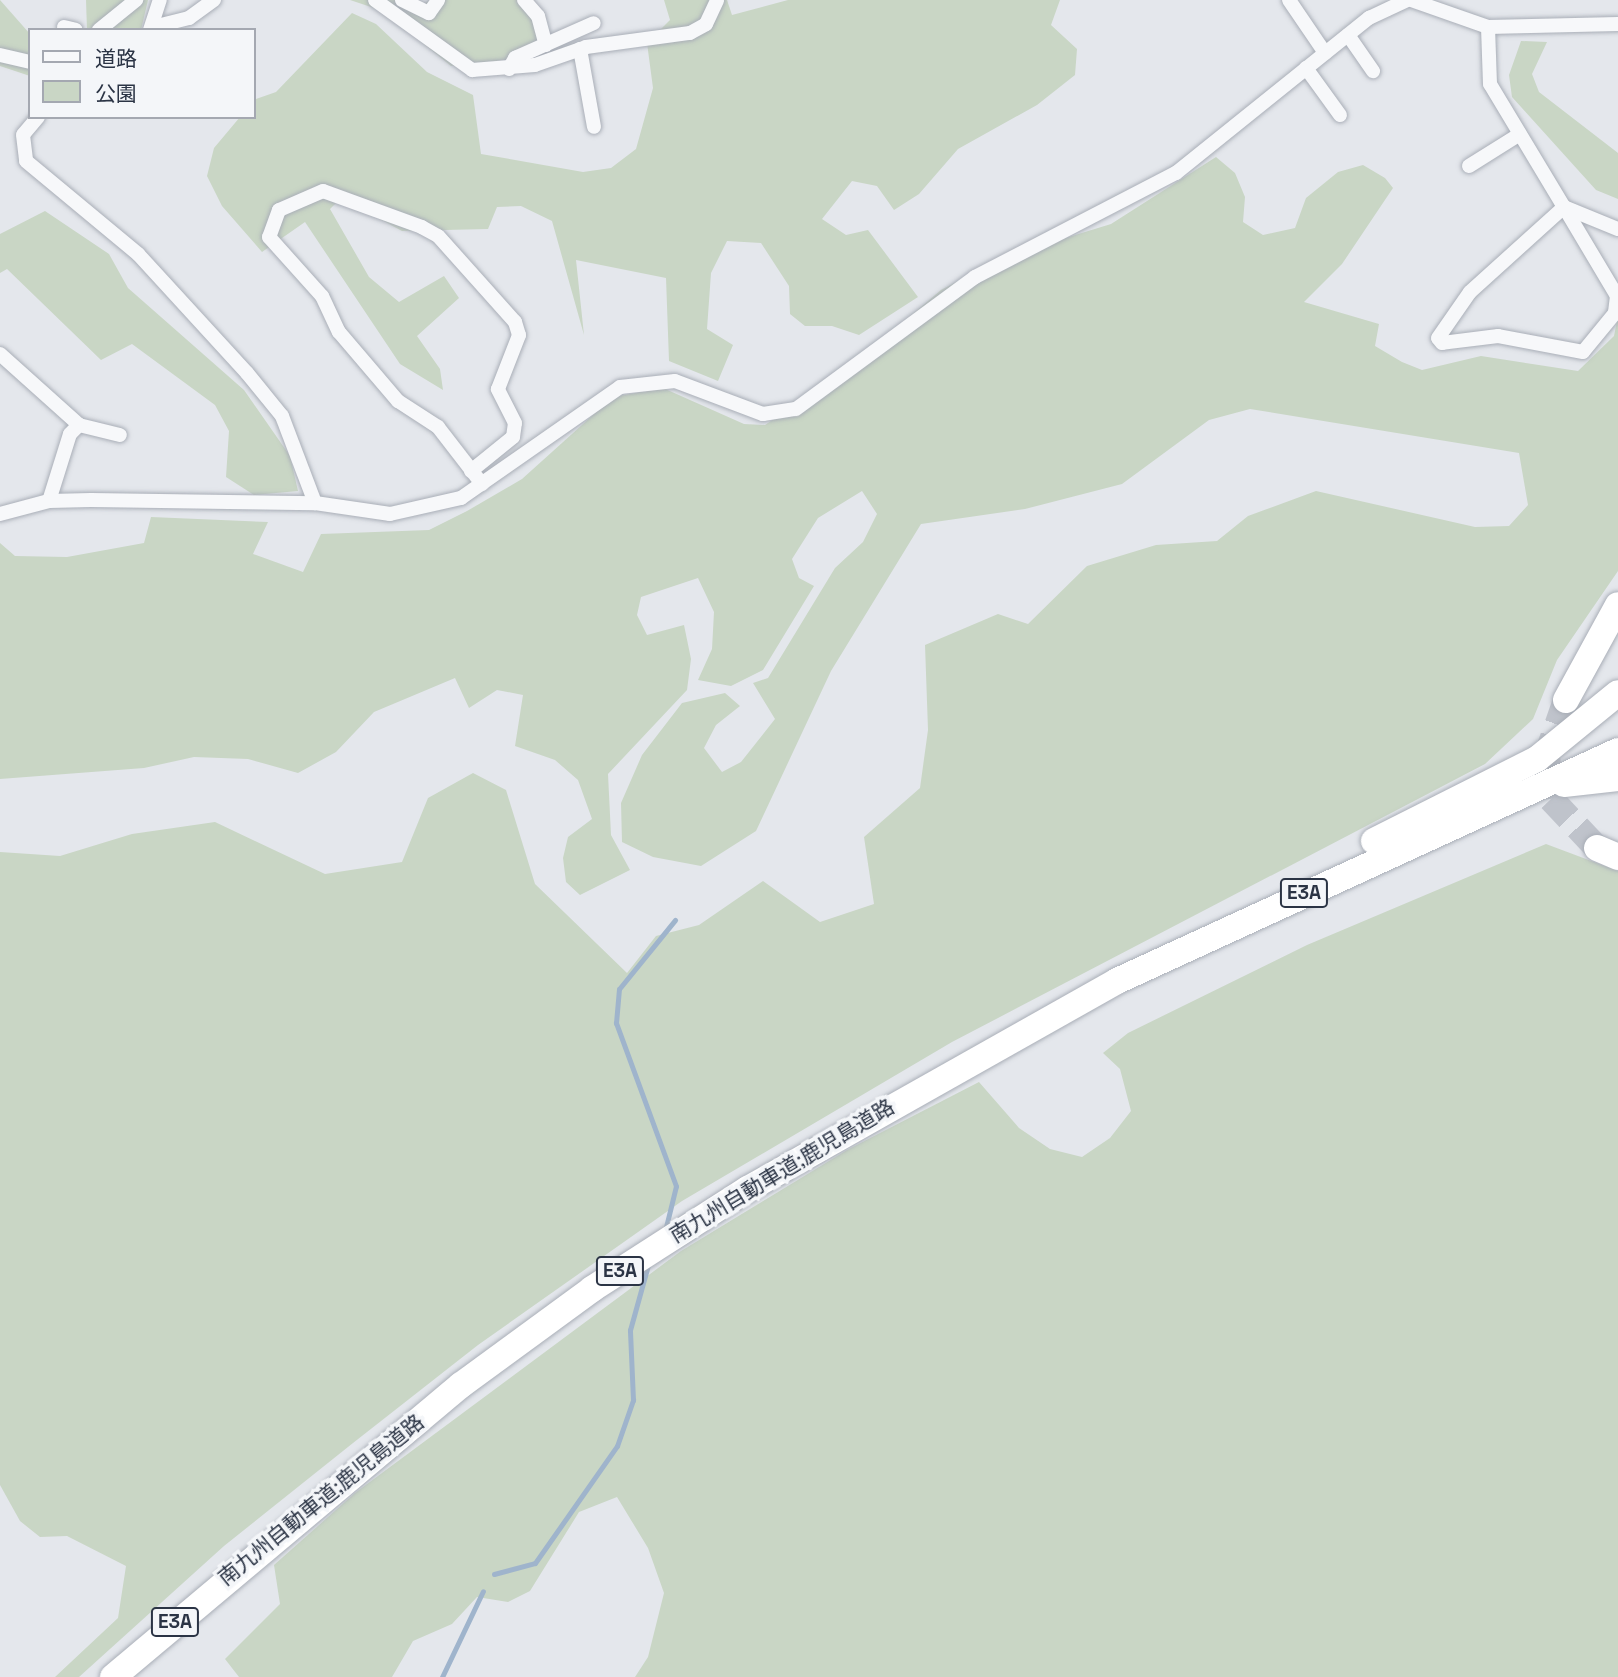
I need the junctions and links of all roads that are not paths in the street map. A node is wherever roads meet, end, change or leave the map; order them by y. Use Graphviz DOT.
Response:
graph roads {
  1 [pos="136,0"];
  2 [pos="160,0"];
  3 [pos="214,0"];
  4 [pos="402,0"];
  5 [pos="438,0"];
  6 [pos="524,0"];
  7 [pos="717,0"];
  8 [pos="1289,0"];
  9 [pos="1409,0"];
  10 [pos="380,1"];
  11 [pos="594,23"];
  12 [pos="1618,24"];
  13 [pos="1488,27"];
  14 [pos="101,28"];
  15 [pos="151,28"];
  16 [pos="1348,35"];
  17 [pos="546,46"];
  18 [pos="580,49"];
  19 [pos="1325,53"];
  20 [pos="0,55"];
  21 [pos="28,62"];
  22 [pos="1306,68"];
  23 [pos="509,69"];
  24 [pos="1373,71"];
  25 [pos="1340,115"];
  26 [pos="36,119"];
  27 [pos="593,127"];
  28 [pos="1520,134"];
  29 [pos="1469,166"];
  30 [pos="1564,207"];
  31 [pos="1618,229"];
  32 [pos="0,354"];
  33 [pos="79,425"];
  34 [pos="120,435"];
  35 [pos="471,471"];
  36 [pos="482,484"];
  37 [pos="49,501"];
  38 [pos="315,503"];
  39 [pos="0,514"];
  40 [pos="1618,605"];
  41 [pos="1618,693"];
  42 [pos="1566,700"];
  43 [pos="1618,751"];
  44 [pos="1618,768"];
  45 [pos="1618,778"];
  46 [pos="1564,784"];
  47 [pos="1490,805"];
  48 [pos="1117,981"];
  49 [pos="113,1677"];
  1 -- 14 [label="street"];
  2 -- 15 [label="street"];
  3 -- 15 [label="street"];
  4 -- 5 [label="street"];
  6 -- 17 [label="street"];
  7 -- 18 [label="street"];
  8 -- 19 [label="street"];
  9 -- 13 [label="street"];
  9 -- 16 [label="street"];
  10 -- 23 [label="street"];
  11 -- 17 [label="street"];
  12 -- 13 [label="street"];
  13 -- 28 [label="street"];
  16 -- 19 [label="street"];
  16 -- 24 [label="street"];
  17 -- 23 [label="street"];
  18 -- 23 [label="street"];
  18 -- 27 [label="street"];
  19 -- 22 [label="street"];
  20 -- 21 [label="street"];
  22 -- 25 [label="street"];
  22 -- 36 [label="street"];
  26 -- 38 [label="street"];
  28 -- 29 [label="street"];
  28 -- 30 [label="street"];
  30 -- 30 [label="street"];
  30 -- 31 [label="street"];
  32 -- 33 [label="street"];
  33 -- 34 [label="street"];
  33 -- 37 [label="street"];
  35 -- 35 [label="street"];
  35 -- 36 [label="street"];
  36 -- 38 [label="street"];
  37 -- 38 [label="street"];
  37 -- 39 [label="street"];
  40 -- 42 [label="highway"];
  41 -- 48 [label="highway"];
  43 -- 47 [label="highway, 南九州自動車道;鹿児島道路 / E3A"];
  44 -- 46 [label="highway, 南九州自動車道;鹿児島道路 / E3A"];
  45 -- 46 [label="highway"];
  46 -- 47 [label="highway, 南九州自動車道;鹿児島道路 / E3A"];
  47 -- 48 [label="highway, 南九州自動車道;鹿児島道路 / E3A"];
  48 -- 49 [label="highway, 南九州自動車道;鹿児島道路 / E3A"];
}
